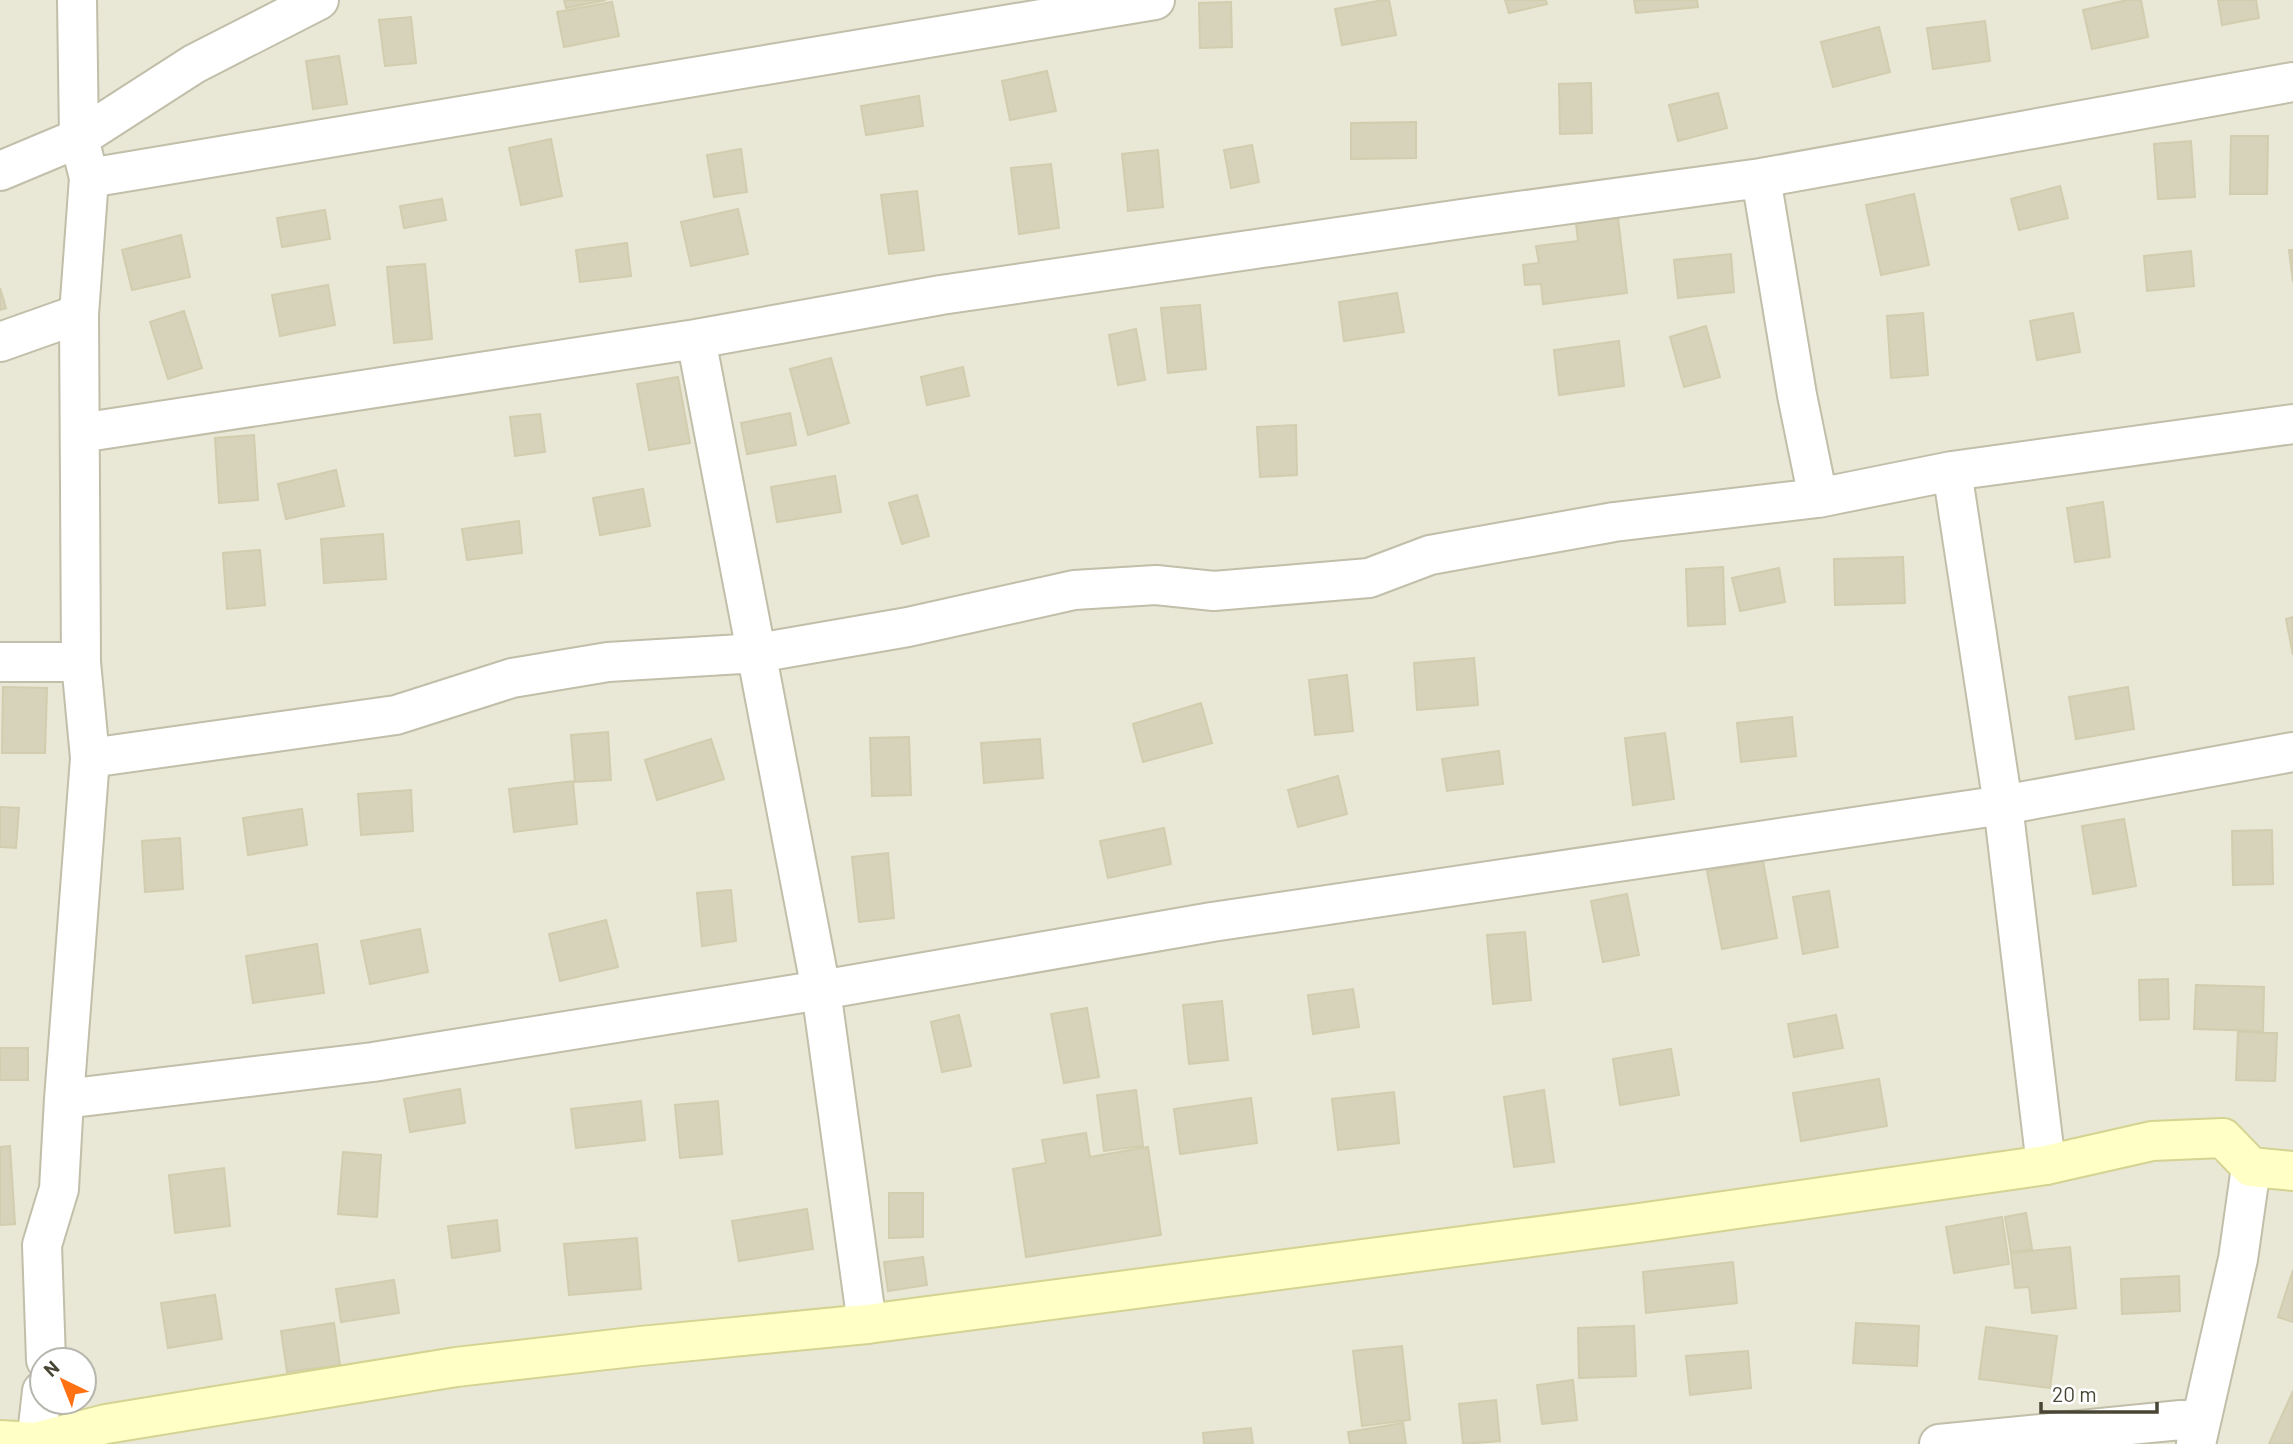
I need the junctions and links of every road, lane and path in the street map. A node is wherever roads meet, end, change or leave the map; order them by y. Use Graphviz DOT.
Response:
graph roads {
  1 [pos="77,0"];
  2 [pos="319,0"];
  3 [pos="1155,0"];
  4 [pos="2293,82"];
  5 [pos="79,138"];
  6 [pos="0,171"];
  7 [pos="89,178"];
  8 [pos="1761,178"];
  9 [pos="79,314"];
  10 [pos="696,339"];
  11 [pos="0,342"];
  12 [pos="2293,424"];
  13 [pos="80,433"];
  14 [pos="1952,471"];
  15 [pos="1818,498"];
  16 [pos="758,653"];
  17 [pos="81,662"];
  18 [pos="0,663"];
  19 [pos="2293,752"];
  20 [pos="90,758"];
  21 [pos="2003,805"];
  22 [pos="821,990"];
  23 [pos="64,1099"];
  24 [pos="2046,1165"];
  25 [pos="2251,1167"];
  26 [pos="2293,1171"];
  27 [pos="867,1324"];
  28 [pos="46,1346"];
  29 [pos="33,1416"];
  30 [pos="2198,1431"];
  31 [pos="24,1442"];
  32 [pos="1939,1444"];
  1 -- 5 [label="street"];
  2 -- 5 [label="street"];
  3 -- 7 [label="street"];
  4 -- 8 [label="street"];
  5 -- 6 [label="street"];
  5 -- 7 [label="street"];
  7 -- 9 [label="street"];
  8 -- 10 [label="street"];
  8 -- 15 [label="street"];
  9 -- 11 [label="street"];
  9 -- 13 [label="street"];
  10 -- 13 [label="street"];
  10 -- 16 [label="street"];
  12 -- 14 [label="street"];
  13 -- 17 [label="street"];
  14 -- 15 [label="street"];
  14 -- 21 [label="street"];
  15 -- 16 [label="street"];
  16 -- 20 [label="street"];
  16 -- 22 [label="street"];
  17 -- 18 [label="street"];
  17 -- 20 [label="street"];
  19 -- 21 [label="street"];
  20 -- 23 [label="street"];
  21 -- 22 [label="street"];
  21 -- 24 [label="street"];
  22 -- 23 [label="street"];
  22 -- 27 [label="street"];
  23 -- 28 [label="street"];
  24 -- 25 [label="street"];
  24 -- 27 [label="street"];
  25 -- 26 [label="street"];
  25 -- 30 [label="street"];
  27 -- 31 [label="street"];
  29 -- 31 [label="street"];
  30 -- 32 [label="street"];
}
